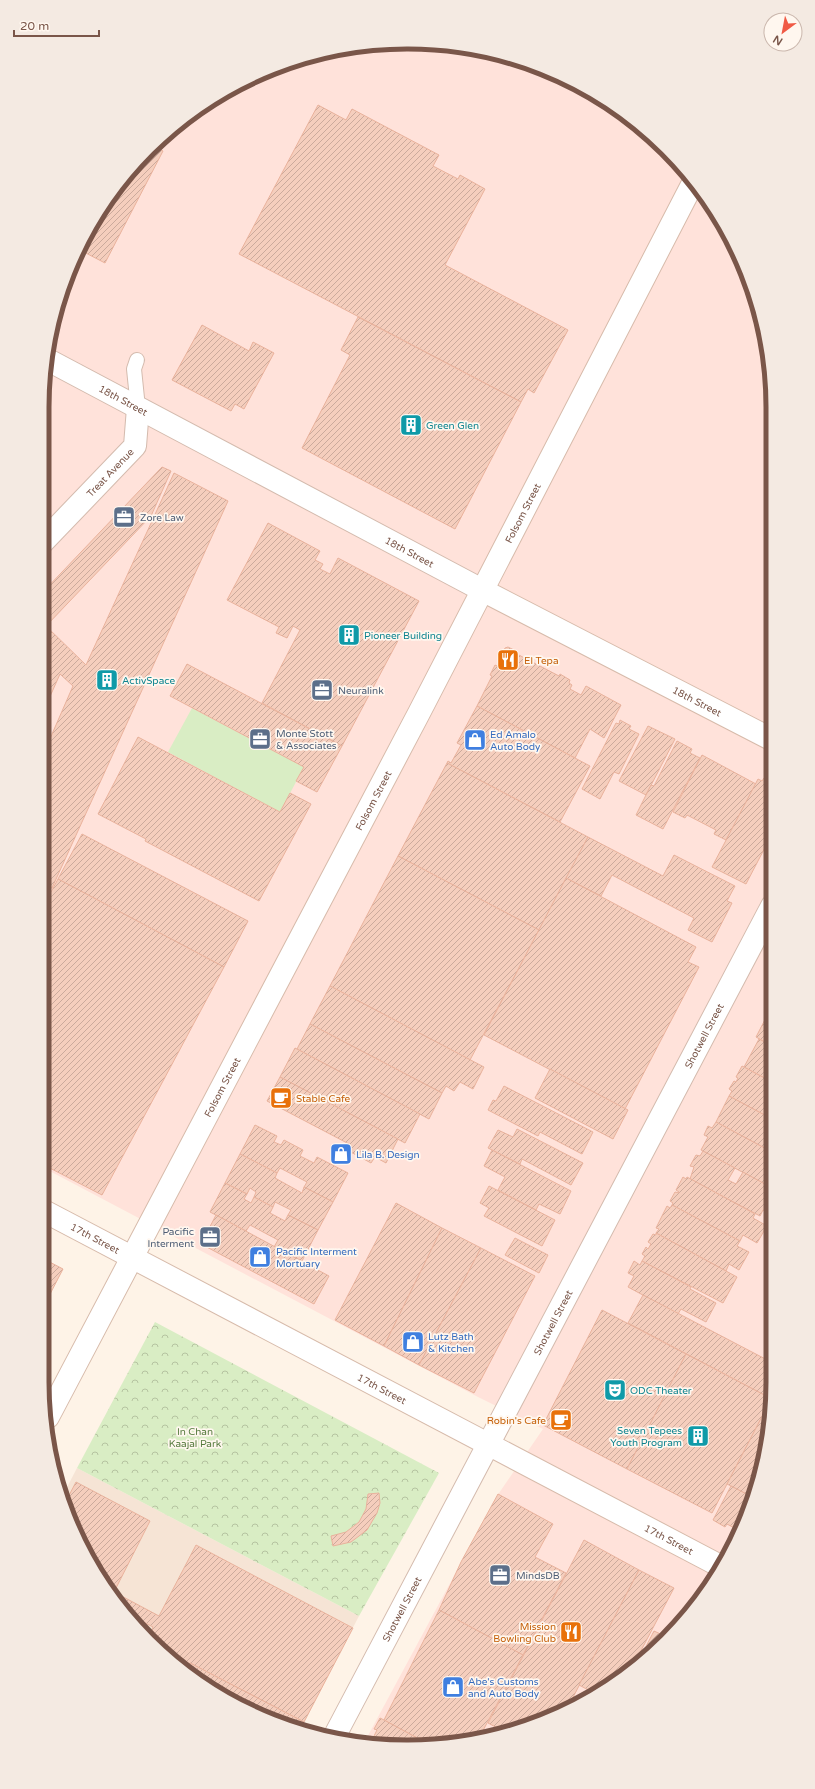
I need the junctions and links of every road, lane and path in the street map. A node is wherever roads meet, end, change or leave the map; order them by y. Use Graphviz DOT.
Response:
graph roads {
  1 [pos="691,188"];
  2 [pos="137,360"];
  3 [pos="52,362"];
  4 [pos="138,408"];
  5 [pos="49,536"];
  6 [pos="482,590"];
  7 [pos="766,736"];
  8 [pos="766,917"];
  9 [pos="49,1214"];
  10 [pos="131,1257"];
  11 [pos="51,1412"];
  12 [pos="490,1443"];
  13 [pos="716,1564"];
  14 [pos="336,1733"];
  1 -- 6 [label="street, Folsom Street"];
  2 -- 4 [label="lane, Treat Avenue"];
  3 -- 4 [label="street, 18th Street"];
  4 -- 5 [label="street, Treat Avenue"];
  4 -- 6 [label="street, 18th Street"];
  6 -- 7 [label="street, 18th Street"];
  6 -- 10 [label="street, Folsom Street"];
  8 -- 12 [label="street, Shotwell Street"];
  9 -- 10 [label="street, 17th Street"];
  10 -- 11 [label="street, Folsom Street"];
  10 -- 12 [label="street, 17th Street"];
  12 -- 13 [label="street, 17th Street"];
  12 -- 14 [label="street, Shotwell Street"];
}
